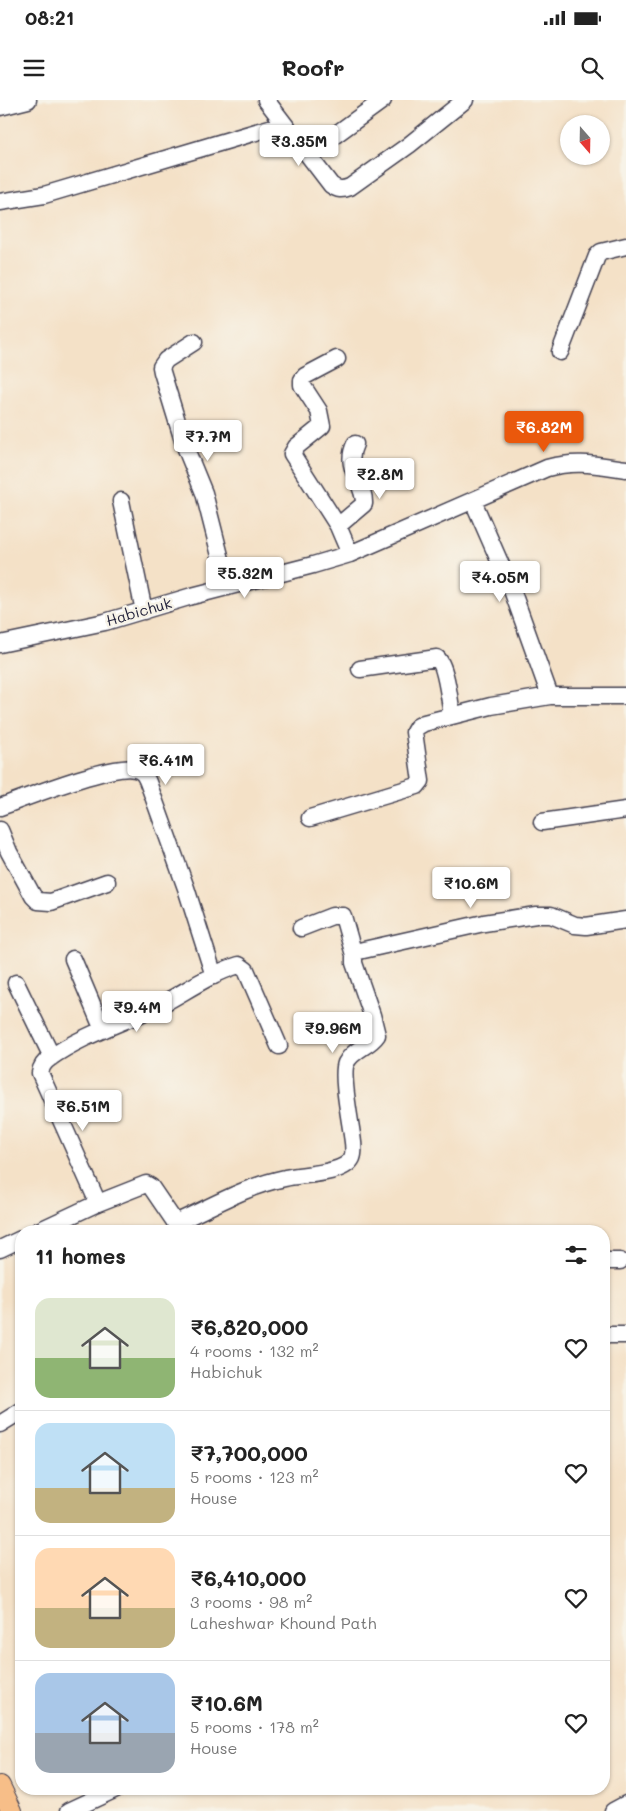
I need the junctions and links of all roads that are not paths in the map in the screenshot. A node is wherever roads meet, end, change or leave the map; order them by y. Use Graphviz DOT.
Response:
graph roads {
  1 [pos="28,100"];
  2 [pos="266,100"];
  3 [pos="383,100"];
  4 [pos="465,100"];
  5 [pos="0,107"];
  6 [pos="283,124"];
  7 [pos="309,154"];
  8 [pos="0,202"];
  9 [pos="626,246"];
  10 [pos="194,342"];
  11 [pos="560,352"];
  12 [pos="337,358"];
  13 [pos="355,444"];
  14 [pos="626,469"];
  15 [pos="121,501"];
  16 [pos="473,501"];
  17 [pos="338,526"];
  18 [pos="350,554"];
  19 [pos="228,587"];
  20 [pos="144,611"];
  21 [pos="0,644"];
  22 [pos="360,669"];
  23 [pos="550,696"];
  24 [pos="626,696"];
  25 [pos="452,715"];
  26 [pos="0,807"];
  27 [pos="626,810"];
  28 [pos="310,818"];
  29 [pos="542,822"];
  30 [pos="0,830"];
  31 [pos="5,853"];
  32 [pos="107,882"];
  33 [pos="626,920"];
  34 [pos="301,928"];
  35 [pos="354,955"];
  36 [pos="73,959"];
  37 [pos="214,976"];
  38 [pos="16,983"];
  39 [pos="103,1030"];
  40 [pos="279,1046"];
  41 [pos="52,1057"];
  42 [pos="98,1203"];
  43 [pos="51,1225"];
  44 [pos="177,1225"];
  45 [pos="182,1225"];
  46 [pos="15,1242"];
  47 [pos="0,1250"];
  48 [pos="610,1261"];
  49 [pos="620,1261"];
  50 [pos="610,1335"];
  51 [pos="626,1335"];
  52 [pos="15,1415"];
  53 [pos="0,1424"];
  54 [pos="0,1786"];
  55 [pos="103,1795"];
  56 [pos="626,1804"];
  57 [pos="12,1811"];
  58 [pos="69,1811"];
  59 [pos="613,1811"];
  1 -- 5 [label="street"];
  2 -- 6 [label="street"];
  3 -- 7 [label="street"];
  4 -- 7 [label="street"];
  6 -- 7 [label="street"];
  6 -- 8 [label="street"];
  9 -- 11 [label="street"];
  10 -- 19 [label="street"];
  12 -- 17 [label="street"];
  13 -- 17 [label="street"];
  14 -- 16 [label="street, Habichuk"];
  15 -- 20 [label="street"];
  16 -- 18 [label="street, Habichuk"];
  16 -- 23 [label="street"];
  17 -- 18 [label="street"];
  18 -- 19 [label="street, Habichuk"];
  19 -- 20 [label="street, Habichuk"];
  20 -- 21 [label="street, Habichuk"];
  22 -- 25 [label="street"];
  23 -- 24 [label="street"];
  23 -- 25 [label="street"];
  25 -- 28 [label="street"];
  26 -- 37 [label="street"];
  27 -- 29 [label="street"];
  30 -- 31 [label="street"];
  31 -- 32 [label="street"];
  33 -- 35 [label="street"];
  34 -- 35 [label="street"];
  35 -- 45 [label="street"];
  36 -- 39 [label="street"];
  37 -- 39 [label="street"];
  37 -- 40 [label="street"];
  38 -- 41 [label="street"];
  39 -- 41 [label="street"];
  41 -- 42 [label="street"];
  42 -- 43 [label="street"];
  42 -- 44 [label="street"];
  46 -- 47 [label="street"];
  48 -- 49 [label="street"];
  50 -- 51 [label="street"];
  52 -- 53 [label="street"];
  54 -- 57 [label="main road"];
  55 -- 58 [label="street"];
  56 -- 59 [label="street"];
}
